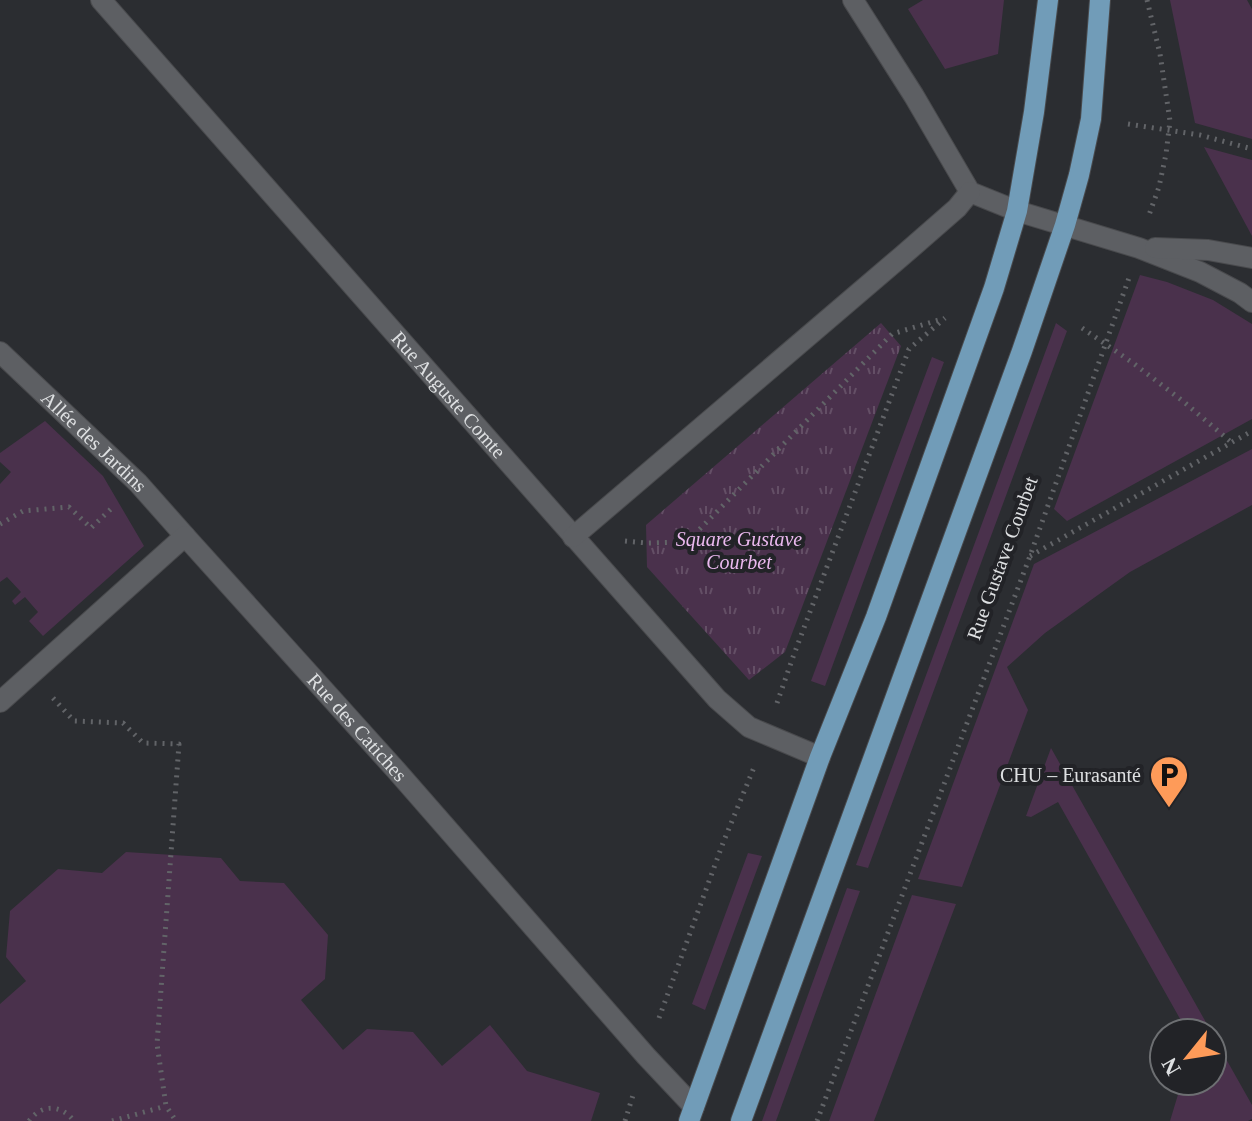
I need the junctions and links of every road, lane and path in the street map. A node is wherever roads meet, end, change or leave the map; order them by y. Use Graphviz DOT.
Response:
graph roads {
  1 [pos="101,0"];
  2 [pos="853,0"];
  3 [pos="1048,0"];
  4 [pos="1100,0"];
  5 [pos="1147,0"];
  6 [pos="1128,124"];
  7 [pos="1170,130"];
  8 [pos="1252,149"];
  9 [pos="970,192"];
  10 [pos="1017,211"];
  11 [pos="1065,225"];
  12 [pos="1139,248"];
  13 [pos="1252,258"];
  14 [pos="1252,302"];
  15 [pos="985,312"];
  16 [pos="944,318"];
  17 [pos="1082,328"];
  18 [pos="1104,344"];
  19 [pos="0,352"];
  20 [pos="1252,431"];
  21 [pos="1231,442"];
  22 [pos="138,483"];
  23 [pos="0,524"];
  24 [pos="185,536"];
  25 [pos="573,537"];
  26 [pos="1030,556"];
  27 [pos="32,674"];
  28 [pos="0,702"];
  29 [pos="767,736"];
  30 [pos="820,757"];
  31 [pos="646,1056"];
  32 [pos="166,1106"];
  33 [pos="691,1114"];
  34 [pos="29,1121"];
  35 [pos="74,1121"];
  36 [pos="112,1121"];
  37 [pos="176,1121"];
  38 [pos="625,1121"];
  39 [pos="741,1121"];
  40 [pos="817,1121"];
  1 -- 25 [label="street, Rue Auguste Comte"];
  2 -- 9 [label="street"];
  3 -- 10 [label="main road"];
  4 -- 11 [label="main road"];
  5 -- 7 [label="path, Rue Gustave Courbet"];
  6 -- 7 [label="path"];
  7 -- 8 [label="path"];
  7 -- 12 [label="path, Rue Gustave Courbet"];
  9 -- 10 [label="street"];
  9 -- 25 [label="street"];
  10 -- 11 [label="street"];
  10 -- 15 [label="main road"];
  11 -- 12 [label="street"];
  11 -- 39 [label="main road"];
  12 -- 13 [label="street"];
  12 -- 14 [label="street"];
  12 -- 18 [label="path, Rue Gustave Courbet"];
  15 -- 16 [label="path"];
  15 -- 30 [label="main road"];
  16 -- 25 [label="path"];
  16 -- 29 [label="path"];
  17 -- 18 [label="path"];
  18 -- 21 [label="path"];
  18 -- 26 [label="path, Rue Gustave Courbet"];
  19 -- 22 [label="street, Allée des Jardins"];
  20 -- 21 [label="path"];
  21 -- 26 [label="path"];
  22 -- 23 [label="path"];
  22 -- 24 [label="street, Allée des Jardins"];
  24 -- 27 [label="street"];
  24 -- 31 [label="street, Rue des Catiches"];
  25 -- 29 [label="street, Rue Auguste Comte"];
  26 -- 40 [label="path, Rue Gustave Courbet"];
  27 -- 28 [label="street"];
  27 -- 32 [label="path"];
  29 -- 30 [label="street, Rue Auguste Comte"];
  29 -- 31 [label="path"];
  30 -- 33 [label="main road"];
  31 -- 33 [label="street, Rue des Catiches"];
  31 -- 38 [label="path"];
  32 -- 36 [label="path"];
  32 -- 37 [label="path"];
  34 -- 35 [label="path"];
}
